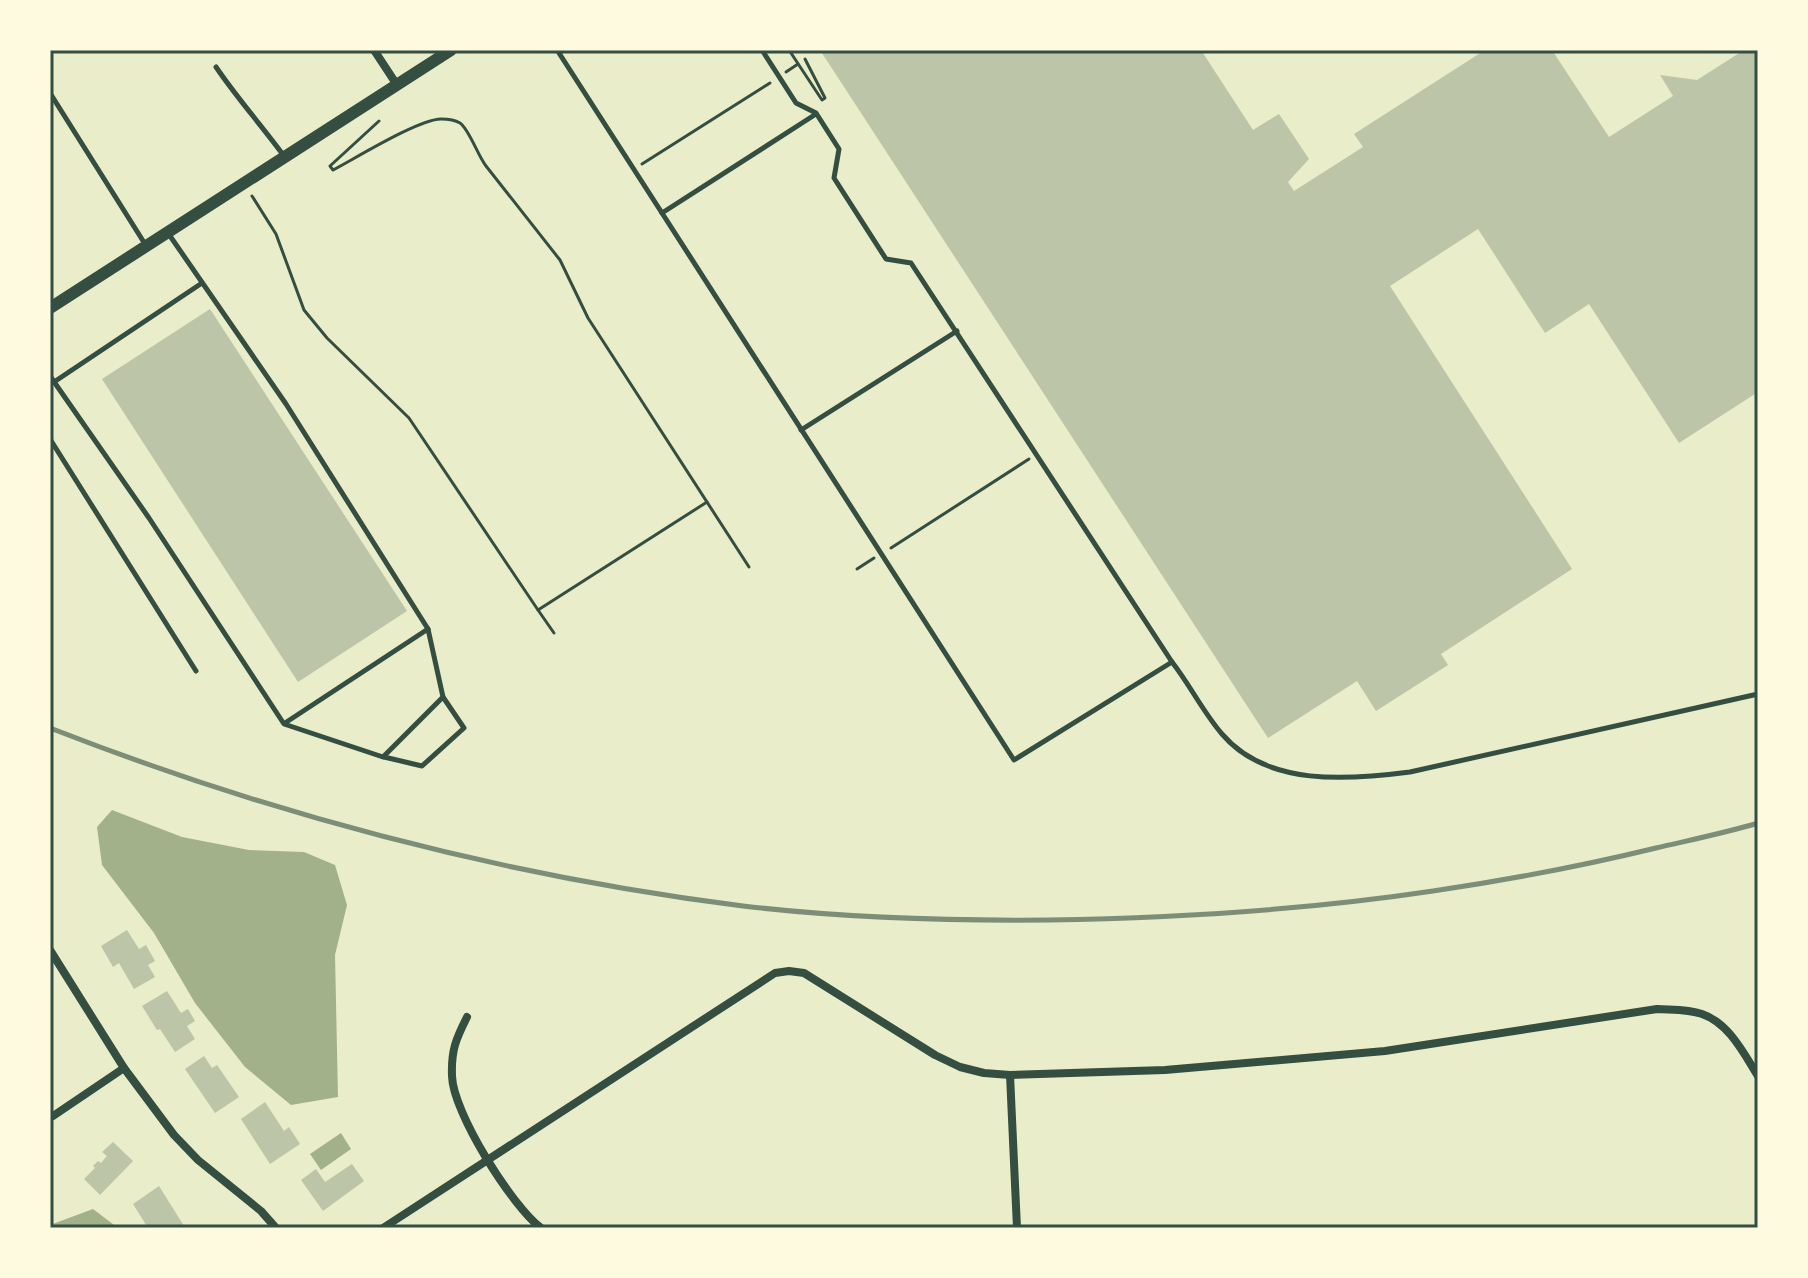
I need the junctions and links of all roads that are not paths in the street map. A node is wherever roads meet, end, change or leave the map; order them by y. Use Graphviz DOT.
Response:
graph roads {
  1 [pos="374,50"];
  2 [pos="451,50"];
  3 [pos="762,50"];
  4 [pos="561,51"];
  5 [pos="216,67"];
  6 [pos="397,85"];
  7 [pos="50,93"];
  8 [pos="816,113"];
  9 [pos="285,157"];
  10 [pos="662,213"];
  11 [pos="168,232"];
  12 [pos="146,246"];
  13 [pos="202,283"];
  14 [pos="50,308"];
  15 [pos="957,331"];
  16 [pos="50,376"];
  17 [pos="54,382"];
  18 [pos="801,430"];
  19 [pos="50,439"];
  20 [pos="428,629"];
  21 [pos="1172,662"];
  22 [pos="196,671"];
  23 [pos="1758,694"];
  24 [pos="443,697"];
  25 [pos="284,724"];
  26 [pos="383,757"];
  27 [pos="50,950"];
  28 [pos="467,1017"];
  29 [pos="124,1068"];
  30 [pos="1010,1075"];
  31 [pos="1758,1076"];
  32 [pos="53,1116"];
  33 [pos="489,1160"];
  34 [pos="276,1228"];
  35 [pos="383,1228"];
  36 [pos="541,1228"];
  37 [pos="1017,1228"];
  1 -- 6 [label="street"];
  2 -- 6 [label="street"];
  3 -- 8 [label="lane"];
  4 -- 10 [label="lane"];
  5 -- 9 [label="lane"];
  6 -- 9 [label="street"];
  7 -- 12 [label="lane"];
  8 -- 10 [label="lane"];
  8 -- 15 [label="lane"];
  9 -- 11 [label="street"];
  10 -- 18 [label="lane"];
  11 -- 12 [label="street"];
  11 -- 13 [label="lane"];
  12 -- 14 [label="street"];
  13 -- 17 [label="lane"];
  13 -- 20 [label="lane"];
  15 -- 18 [label="lane"];
  15 -- 21 [label="lane"];
  16 -- 17 [label="lane"];
  17 -- 25 [label="lane"];
  18 -- 21 [label="lane"];
  19 -- 22 [label="lane"];
  20 -- 24 [label="lane"];
  20 -- 25 [label="lane"];
  21 -- 23 [label="lane"];
  24 -- 26 [label="lane"];
  24 -- 26 [label="lane"];
  25 -- 26 [label="lane"];
  27 -- 29 [label="street"];
  28 -- 33 [label="street"];
  29 -- 32 [label="street"];
  29 -- 34 [label="street"];
  30 -- 31 [label="street"];
  30 -- 33 [label="street"];
  30 -- 37 [label="street"];
  33 -- 35 [label="street"];
  33 -- 36 [label="street"];
}
